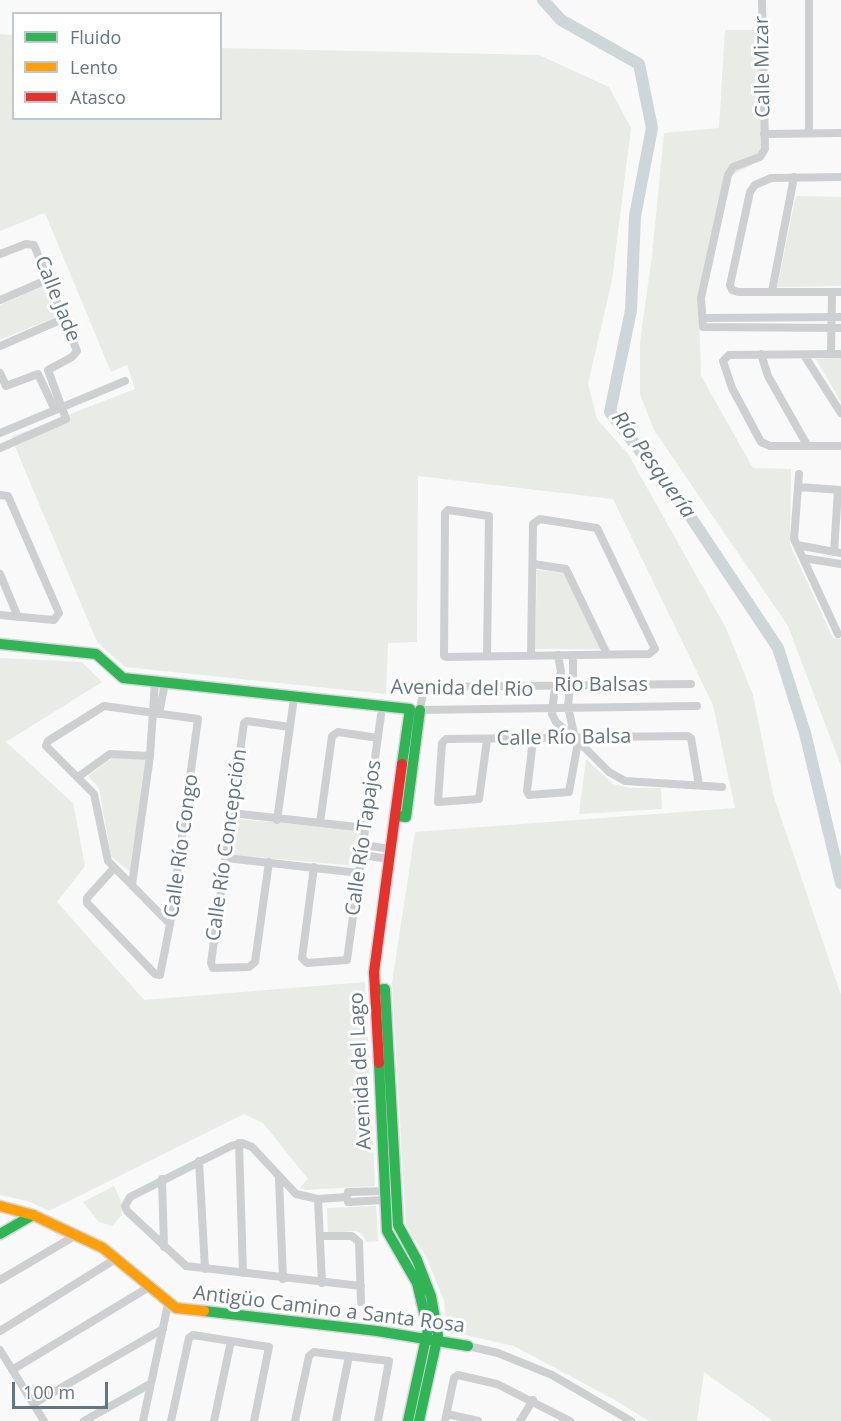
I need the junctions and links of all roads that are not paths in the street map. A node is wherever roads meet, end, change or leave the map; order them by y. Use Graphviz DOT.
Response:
graph roads {
  1 [pos="762,0"];
  2 [pos="809,0"];
  3 [pos="809,133"];
  4 [pos="841,133"];
  5 [pos="764,134"];
  6 [pos="794,177"];
  7 [pos="841,177"];
  8 [pos="0,254"];
  9 [pos="49,279"];
  10 [pos="772,291"];
  11 [pos="837,292"];
  12 [pos="0,300"];
  13 [pos="832,316"];
  14 [pos="841,316"];
  15 [pos="65,318"];
  16 [pos="704,318"];
  17 [pos="831,328"];
  18 [pos="841,328"];
  19 [pos="0,346"];
  20 [pos="761,354"];
  21 [pos="831,354"];
  22 [pos="841,354"];
  23 [pos="804,355"];
  24 [pos="0,373"];
  25 [pos="125,381"];
  26 [pos="59,409"];
  27 [pos="841,413"];
  28 [pos="0,433"];
  29 [pos="807,445"];
  30 [pos="841,446"];
  31 [pos="2,447"];
  32 [pos="799,474"];
  33 [pos="798,487"];
  34 [pos="839,490"];
  35 [pos="0,495"];
  36 [pos="797,545"];
  37 [pos="837,552"];
  38 [pos="803,558"];
  39 [pos="533,564"];
  40 [pos="841,564"];
  41 [pos="0,574"];
  42 [pos="0,615"];
  43 [pos="832,616"];
  44 [pos="18,617"];
  45 [pos="841,617"];
  46 [pos="838,634"];
  47 [pos="0,644"];
  48 [pos="608,654"];
  49 [pos="531,655"];
  50 [pos="558,655"];
  51 [pos="573,655"];
  52 [pos="487,656"];
  53 [pos="160,682"];
  54 [pos="557,684"];
  55 [pos="691,684"];
  56 [pos="570,685"];
  57 [pos="293,705"];
  58 [pos="697,706"];
  59 [pos="568,707"];
  60 [pos="551,708"];
  61 [pos="415,710"];
  62 [pos="162,712"];
  63 [pos="153,715"];
  64 [pos="381,715"];
  65 [pos="290,727"];
  66 [pos="378,738"];
  67 [pos="487,740"];
  68 [pos="533,740"];
  69 [pos="577,740"];
  70 [pos="150,756"];
  71 [pos="78,777"];
  72 [pos="699,785"];
  73 [pos="722,787"];
  74 [pos="231,813"];
  75 [pos="277,819"];
  76 [pos="320,823"];
  77 [pos="366,828"];
  78 [pos="363,845"];
  79 [pos="390,854"];
  80 [pos="362,855"];
  81 [pos="226,858"];
  82 [pos="269,862"];
  83 [pos="314,867"];
  84 [pos="114,868"];
  85 [pos="359,873"];
  86 [pos="132,885"];
  87 [pos="170,924"];
  88 [pos="385,1086"];
  89 [pos="238,1143"];
  90 [pos="199,1161"];
  91 [pos="162,1179"];
  92 [pos="279,1179"];
  93 [pos="385,1196"];
  94 [pos="318,1199"];
  95 [pos="5,1207"];
  96 [pos="0,1214"];
  97 [pos="33,1215"];
  98 [pos="0,1234"];
  99 [pos="78,1234"];
  100 [pos="320,1236"];
  101 [pos="164,1247"];
  102 [pos="117,1258"];
  103 [pos="205,1269"];
  104 [pos="243,1274"];
  105 [pos="284,1279"];
  106 [pos="0,1280"];
  107 [pos="322,1283"];
  108 [pos="149,1287"];
  109 [pos="361,1287"];
  110 [pos="361,1302"];
  111 [pos="168,1304"];
  112 [pos="163,1329"];
  113 [pos="0,1331"];
  114 [pos="431,1340"];
  115 [pos="231,1341"];
  116 [pos="468,1346"];
  117 [pos="0,1351"];
  118 [pos="349,1356"];
  119 [pos="12,1370"];
  120 [pos="150,1384"];
  121 [pos="533,1400"];
  122 [pos="33,1404"];
  123 [pos="446,1417"];
  124 [pos="217,1420"];
  125 [pos="44,1421"];
  126 [pos="84,1421"];
  127 [pos="143,1421"];
  128 [pos="171,1421"];
  129 [pos="254,1421"];
  130 [pos="295,1421"];
  131 [pos="336,1421"];
  132 [pos="378,1421"];
  133 [pos="408,1421"];
  134 [pos="419,1421"];
  135 [pos="478,1421"];
  136 [pos="520,1421"];
  137 [pos="569,1421"];
  138 [pos="631,1421"];
  1 -- 5 [label="street, Calle Mizar"];
  2 -- 3 [label="street"];
  3 -- 4 [label="street"];
  3 -- 5 [label="street"];
  5 -- 16 [label="street"];
  6 -- 7 [label="street"];
  6 -- 10 [label="street"];
  6 -- 10 [label="street"];
  8 -- 9 [label="street, Calle Jade"];
  9 -- 12 [label="street"];
  9 -- 15 [label="street, Calle Jade"];
  10 -- 11 [label="street"];
  11 -- 13 [label="street"];
  13 -- 14 [label="street"];
  13 -- 16 [label="street"];
  13 -- 17 [label="street"];
  15 -- 19 [label="street"];
  15 -- 26 [label="street, Calle Jade"];
  16 -- 17 [label="street"];
  17 -- 18 [label="street"];
  17 -- 21 [label="street"];
  20 -- 23 [label="street"];
  20 -- 29 [label="street"];
  20 -- 29 [label="street"];
  21 -- 22 [label="street"];
  21 -- 23 [label="street"];
  23 -- 27 [label="street"];
  24 -- 26 [label="street"];
  25 -- 26 [label="street"];
  26 -- 28 [label="street"];
  26 -- 31 [label="street"];
  28 -- 31 [label="street"];
  29 -- 30 [label="street"];
  32 -- 33 [label="street"];
  33 -- 34 [label="street"];
  33 -- 36 [label="street"];
  34 -- 37 [label="street"];
  35 -- 44 [label="street"];
  36 -- 37 [label="street"];
  36 -- 38 [label="street"];
  38 -- 40 [label="street"];
  38 -- 43 [label="street"];
  39 -- 48 [label="street"];
  39 -- 48 [label="street"];
  39 -- 49 [label="street"];
  41 -- 44 [label="street"];
  42 -- 44 [label="street"];
  43 -- 45 [label="street"];
  43 -- 46 [label="street"];
  47 -- 53 [label="street, Avenida del Rio"];
  48 -- 51 [label="street"];
  49 -- 50 [label="street"];
  49 -- 52 [label="street"];
  50 -- 51 [label="street"];
  50 -- 54 [label="street"];
  51 -- 56 [label="street"];
  52 -- 52 [label="street"];
  53 -- 61 [label="street, Avenida del Rio"];
  53 -- 62 [label="street"];
  53 -- 63 [label="street"];
  54 -- 56 [label="street, Rio Balsas"];
  54 -- 60 [label="street"];
  54 -- 61 [label="street, Rio Balsas"];
  55 -- 56 [label="street, Rio Balsas"];
  56 -- 59 [label="street"];
  57 -- 65 [label="street"];
  58 -- 59 [label="street, Avenida del Rio"];
  59 -- 60 [label="street, Avenida del Rio"];
  59 -- 69 [label="street"];
  60 -- 61 [label="street, Avenida del Rio"];
  60 -- 69 [label="street"];
  61 -- 79 [label="street, Avenida del Lago"];
  62 -- 63 [label="street"];
  62 -- 87 [label="street, Calle Río Congo"];
  63 -- 70 [label="street"];
  63 -- 71 [label="street"];
  64 -- 66 [label="street, Calle Río Tapajos"];
  65 -- 74 [label="street, Calle Río Concepción"];
  65 -- 75 [label="street"];
  66 -- 76 [label="street"];
  66 -- 77 [label="street, Calle Río Tapajos"];
  67 -- 67 [label="street, Calle Río Balsa"];
  67 -- 68 [label="street, Calle Río Balsa"];
  68 -- 69 [label="street, Calle Río Balsa"];
  68 -- 69 [label="street"];
  69 -- 72 [label="street"];
  69 -- 72 [label="street, Calle Río Balsa"];
  70 -- 71 [label="street"];
  70 -- 86 [label="street"];
  71 -- 84 [label="street"];
  72 -- 73 [label="street"];
  74 -- 75 [label="street"];
  74 -- 81 [label="street, Calle Río Concepción"];
  75 -- 76 [label="street"];
  76 -- 77 [label="street"];
  77 -- 78 [label="street, Calle Río Tapajos"];
  78 -- 79 [label="street"];
  78 -- 80 [label="street, Calle Río Tapajos"];
  79 -- 80 [label="street"];
  79 -- 88 [label="street, Avenida del Lago"];
  80 -- 85 [label="street, Calle Río Tapajos"];
  81 -- 82 [label="street"];
  81 -- 82 [label="street, Calle Río Concepción"];
  82 -- 83 [label="street"];
  83 -- 85 [label="street"];
  83 -- 85 [label="street, Calle Río Tapajos"];
  84 -- 86 [label="street"];
  84 -- 87 [label="street, Calle Río Congo"];
  86 -- 87 [label="street"];
  88 -- 93 [label="street, Avenida del Lago"];
  88 -- 114 [label="street, Avenida del Lago"];
  89 -- 90 [label="street"];
  89 -- 92 [label="street"];
  89 -- 104 [label="street"];
  90 -- 91 [label="street"];
  90 -- 103 [label="street"];
  91 -- 101 [label="street"];
  91 -- 101 [label="street"];
  92 -- 94 [label="street"];
  92 -- 105 [label="street"];
  93 -- 94 [label="street"];
  93 -- 114 [label="street, Avenida del Lago"];
  94 -- 100 [label="street"];
  95 -- 96 [label="street"];
  95 -- 97 [label="street, Antigüo Camino a Santa Rosa"];
  97 -- 98 [label="street"];
  97 -- 99 [label="street, Antigüo Camino a Santa Rosa"];
  99 -- 102 [label="street, Antigüo Camino a Santa Rosa"];
  99 -- 106 [label="street"];
  100 -- 107 [label="street"];
  100 -- 109 [label="street"];
  101 -- 103 [label="street"];
  102 -- 108 [label="street, Antigüo Camino a Santa Rosa"];
  102 -- 113 [label="street"];
  103 -- 104 [label="street"];
  104 -- 105 [label="street"];
  105 -- 107 [label="street"];
  107 -- 109 [label="street"];
  108 -- 111 [label="street, Antigüo Camino a Santa Rosa"];
  108 -- 119 [label="street"];
  109 -- 110 [label="street"];
  111 -- 112 [label="street"];
  111 -- 114 [label="street, Antigüo Camino a Santa Rosa"];
  112 -- 120 [label="street"];
  112 -- 122 [label="street"];
  114 -- 116 [label="street, Antigüo Camino a Santa Rosa"];
  114 -- 133 [label="street, Avenida del Lago"];
  114 -- 134 [label="street, Avenida del Lago"];
  115 -- 124 [label="street"];
  115 -- 128 [label="street"];
  115 -- 129 [label="street"];
  116 -- 138 [label="street, Antigüo Camino a Santa Rosa"];
  117 -- 119 [label="street"];
  118 -- 130 [label="street"];
  118 -- 131 [label="street"];
  118 -- 132 [label="street"];
  119 -- 122 [label="street"];
  120 -- 126 [label="street"];
  120 -- 127 [label="street"];
  121 -- 123 [label="street"];
  121 -- 136 [label="street"];
  121 -- 137 [label="street"];
  122 -- 125 [label="street"];
  123 -- 135 [label="street"];
}
